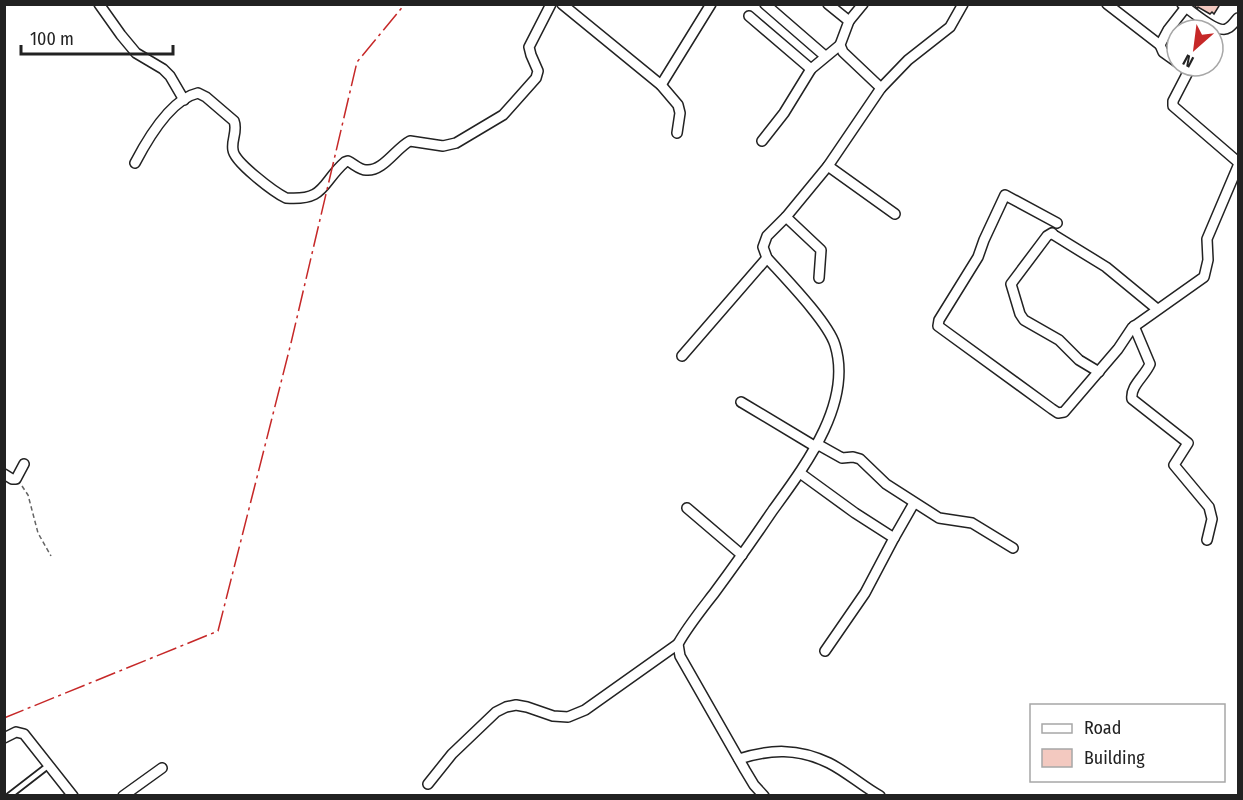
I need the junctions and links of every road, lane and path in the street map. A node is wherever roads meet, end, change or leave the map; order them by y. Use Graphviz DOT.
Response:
graph roads {
  1 [pos="99,4"];
  2 [pos="551,4"];
  3 [pos="562,4"];
  4 [pos="711,4"];
  5 [pos="765,4"];
  6 [pos="828,4"];
  7 [pos="863,4"];
  8 [pos="963,4"];
  9 [pos="1107,4"];
  10 [pos="1184,6"];
  11 [pos="749,16"];
  12 [pos="1239,18"];
  13 [pos="849,21"];
  14 [pos="840,45"];
  15 [pos="1160,45"];
  16 [pos="1165,53"];
  17 [pos="825,56"];
  18 [pos="811,69"];
  19 [pos="1184,78"];
  20 [pos="661,85"];
  21 [pos="881,88"];
  22 [pos="184,100"];
  23 [pos="677,133"];
  24 [pos="762,141"];
  25 [pos="135,163"];
  26 [pos="1239,164"];
  27 [pos="828,166"];
  28 [pos="1229,188"];
  29 [pos="1239,194"];
  30 [pos="896,214"];
  31 [pos="786,217"];
  32 [pos="1057,223"];
  33 [pos="768,258"];
  34 [pos="819,278"];
  35 [pos="1157,309"];
  36 [pos="1134,326"];
  37 [pos="682,356"];
  38 [pos="1099,372"];
  39 [pos="741,402"];
  40 [pos="817,446"];
  41 [pos="24,464"];
  42 [pos="800,473"];
  43 [pos="4,474"];
  44 [pos="16,479"];
  45 [pos="914,503"];
  46 [pos="687,508"];
  47 [pos="894,538"];
  48 [pos="1207,540"];
  49 [pos="1012,548"];
  50 [pos="742,555"];
  51 [pos="51,556"];
  52 [pos="678,644"];
  53 [pos="825,651"];
  54 [pos="4,738"];
  55 [pos="738,759"];
  56 [pos="49,765"];
  57 [pos="162,768"];
  58 [pos="428,784"];
  59 [pos="9,795"];
  60 [pos="73,795"];
  61 [pos="123,795"];
  62 [pos="764,795"];
  63 [pos="880,795"];
  1 -- 22 [label="street"];
  2 -- 22 [label="street"];
  3 -- 20 [label="street"];
  4 -- 20 [label="street"];
  5 -- 17 [label="street"];
  6 -- 13 [label="street"];
  7 -- 13 [label="street"];
  8 -- 21 [label="street"];
  9 -- 15 [label="street"];
  10 -- 12 [label="street"];
  10 -- 15 [label="street"];
  11 -- 18 [label="street"];
  13 -- 14 [label="street"];
  14 -- 17 [label="street"];
  14 -- 21 [label="street"];
  15 -- 16 [label="street"];
  17 -- 18 [label="street"];
  18 -- 24 [label="street"];
  19 -- 26 [label="street"];
  20 -- 23 [label="street"];
  21 -- 27 [label="street"];
  22 -- 25 [label="street"];
  26 -- 28 [label="street"];
  27 -- 30 [label="street"];
  27 -- 31 [label="street"];
  28 -- 29 [label="street"];
  28 -- 35 [label="street"];
  31 -- 33 [label="street"];
  31 -- 34 [label="street"];
  32 -- 38 [label="street"];
  33 -- 37 [label="street"];
  33 -- 40 [label="street"];
  35 -- 36 [label="street"];
  35 -- 38 [label="street"];
  36 -- 38 [label="street"];
  36 -- 48 [label="street"];
  39 -- 40 [label="street"];
  40 -- 42 [label="street"];
  40 -- 45 [label="street"];
  41 -- 44 [label="street"];
  42 -- 47 [label="street"];
  42 -- 50 [label="street"];
  43 -- 44 [label="street"];
  44 -- 51 [label="path"];
  45 -- 47 [label="street"];
  45 -- 49 [label="street"];
  46 -- 50 [label="street"];
  47 -- 53 [label="street"];
  50 -- 52 [label="street"];
  52 -- 55 [label="street"];
  52 -- 58 [label="street"];
  54 -- 56 [label="street"];
  55 -- 62 [label="street"];
  55 -- 63 [label="street"];
  56 -- 59 [label="lane"];
  56 -- 60 [label="street"];
  57 -- 61 [label="street"];
}
